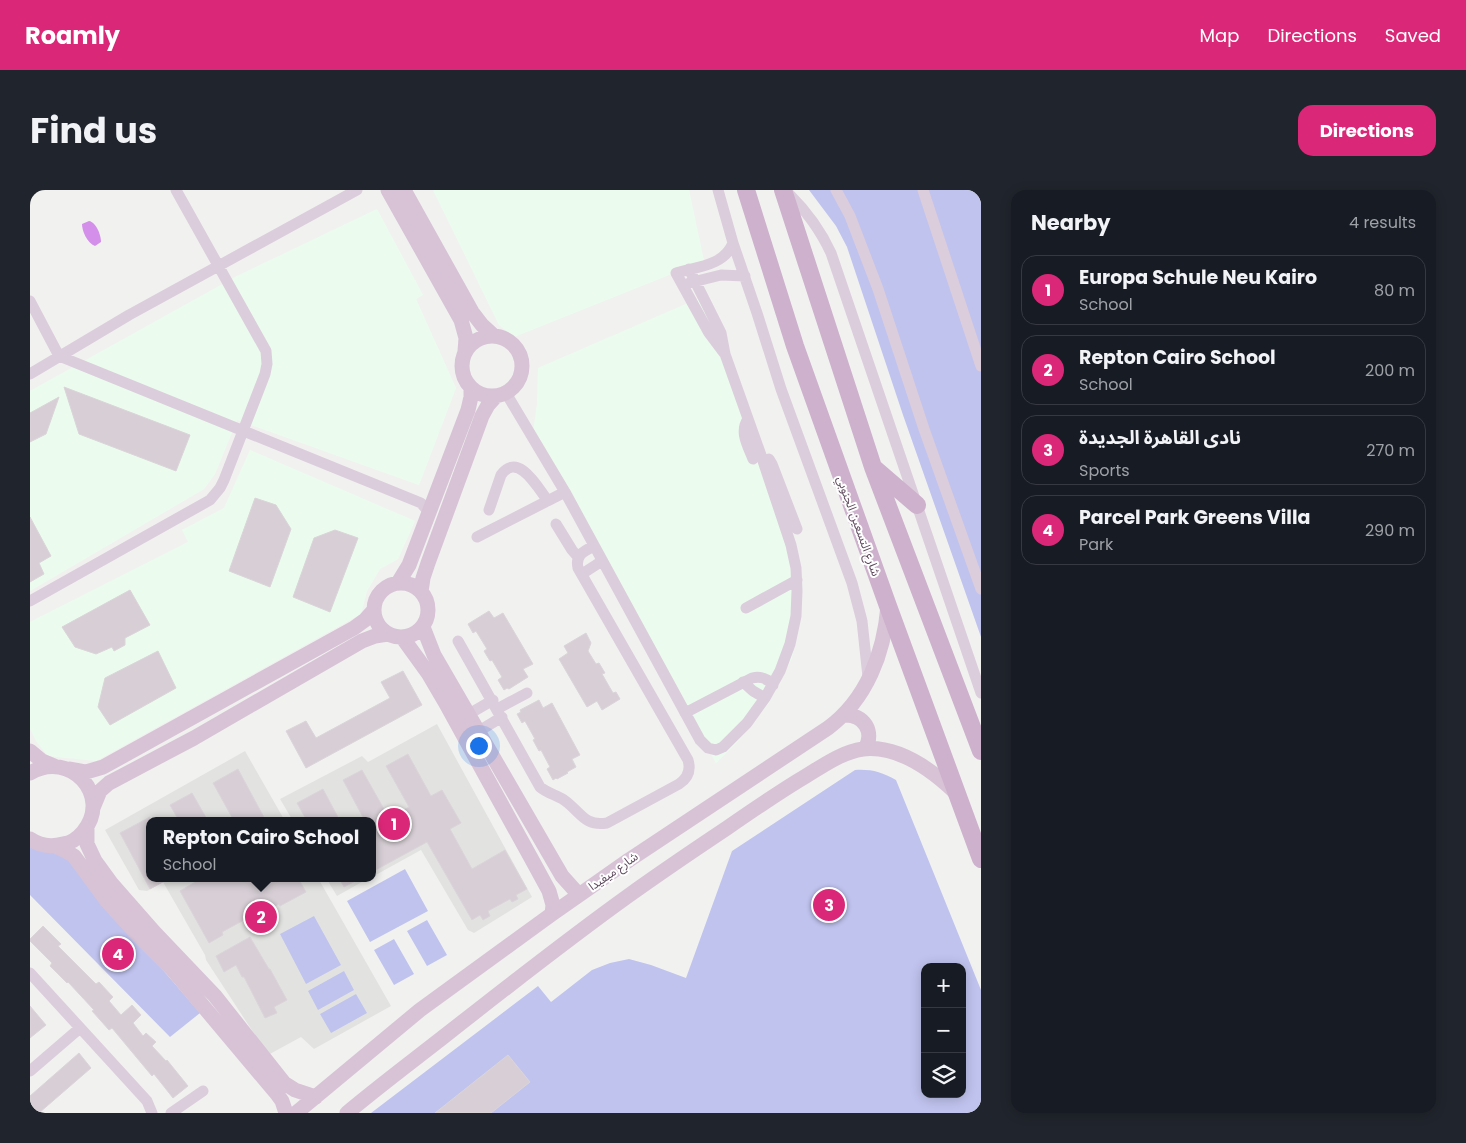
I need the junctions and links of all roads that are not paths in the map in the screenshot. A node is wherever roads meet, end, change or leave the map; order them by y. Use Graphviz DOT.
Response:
graph roads {
  1 [pos="176,190"];
  2 [pos="357,190"];
  3 [pos="388,190"];
  4 [pos="404,190"];
  5 [pos="718,190"];
  6 [pos="746,190"];
  7 [pos="784,190"];
  8 [pos="836,190"];
  9 [pos="923,190"];
  10 [pos="733,243"];
  11 [pos="219,266"];
  12 [pos="689,269"];
  13 [pos="745,276"];
  14 [pos="696,282"];
  15 [pos="682,285"];
  16 [pos="30,301"];
  17 [pos="494,336"];
  18 [pos="465,351"];
  19 [pos="725,354"];
  20 [pos="60,356"];
  21 [pos="981,366"];
  22 [pos="30,374"];
  23 [pos="471,388"];
  24 [pos="501,394"];
  25 [pos="244,431"];
  26 [pos="758,458"];
  27 [pos="873,467"];
  28 [pos="565,492"];
  29 [pos="548,501"];
  30 [pos="918,505"];
  31 [pos="489,510"];
  32 [pos="429,514"];
  33 [pos="446,516"];
  34 [pos="556,524"];
  35 [pos="797,529"];
  36 [pos="477,537"];
  37 [pos="594,546"];
  38 [pos="578,557"];
  39 [pos="602,561"];
  40 [pos="582,574"];
  41 [pos="797,580"];
  42 [pos="398,583"];
  43 [pos="981,589"];
  44 [pos="421,592"];
  45 [pos="30,601"];
  46 [pos="888,606"];
  47 [pos="746,608"];
  48 [pos="374,610"];
  49 [pos="422,627"];
  50 [pos="395,636"];
  51 [pos="458,641"];
  52 [pos="868,680"];
  53 [pos="743,682"];
  54 [pos="773,685"];
  55 [pos="527,693"];
  56 [pos="981,693"];
  57 [pos="765,698"];
  58 [pos="497,709"];
  59 [pos="685,713"];
  60 [pos="469,714"];
  61 [pos="844,715"];
  62 [pos="478,731"];
  63 [pos="865,749"];
  64 [pos="30,751"];
  65 [pos="981,751"];
  66 [pos="54,766"];
  67 [pos="70,770"];
  68 [pos="30,772"];
  69 [pos="956,793"];
  70 [pos="93,808"];
  71 [pos="529,819"];
  72 [pos="88,827"];
  73 [pos="515,828"];
  74 [pos="31,840"];
  75 [pos="55,846"];
  76 [pos="546,849"];
  77 [pos="531,858"];
  78 [pos="981,859"];
  79 [pos="579,895"];
  80 [pos="552,914"];
  81 [pos="30,973"];
  82 [pos="219,1013"];
  83 [pos="80,1028"];
  84 [pos="30,1071"];
  85 [pos="203,1091"];
  86 [pos="316,1097"];
  87 [pos="152,1113"];
  88 [pos="171,1113"];
  89 [pos="286,1113"];
  90 [pos="296,1113"];
  91 [pos="347,1113"];
  1 -- 11 [label="street"];
  2 -- 11 [label="street"];
  3 -- 18 [label="street"];
  4 -- 17 [label="street"];
  5 -- 10 [label="street"];
  6 -- 46 [label="main road, شارع التسعين الجنوبي"];
  7 -- 27 [label="main road"];
  7 -- 30 [label="street"];
  8 -- 43 [label="street"];
  9 -- 21 [label="street"];
  10 -- 12 [label="street"];
  10 -- 13 [label="street"];
  11 -- 20 [label="street"];
  11 -- 25 [label="street"];
  12 -- 14 [label="street"];
  12 -- 15 [label="street"];
  13 -- 14 [label="street"];
  13 -- 52 [label="street"];
  14 -- 15 [label="street"];
  14 -- 19 [label="street"];
  15 -- 19 [label="street"];
  16 -- 20 [label="street"];
  17 -- 18 [label="street"];
  17 -- 24 [label="street"];
  18 -- 23 [label="street"];
  19 -- 26 [label="street"];
  20 -- 22 [label="street"];
  20 -- 25 [label="street"];
  23 -- 24 [label="street"];
  23 -- 32 [label="street"];
  24 -- 28 [label="street"];
  24 -- 33 [label="street"];
  25 -- 32 [label="street"];
  25 -- 45 [label="street"];
  26 -- 35 [label="street"];
  26 -- 41 [label="street"];
  27 -- 30 [label="main road"];
  27 -- 65 [label="main road"];
  28 -- 29 [label="street"];
  28 -- 37 [label="street"];
  29 -- 31 [label="street"];
  29 -- 36 [label="street"];
  30 -- 56 [label="street"];
  32 -- 33 [label="street"];
  32 -- 42 [label="street"];
  33 -- 44 [label="street"];
  34 -- 38 [label="street"];
  37 -- 38 [label="street"];
  37 -- 39 [label="street"];
  38 -- 40 [label="street"];
  39 -- 40 [label="street"];
  39 -- 59 [label="street"];
  40 -- 58 [label="street"];
  41 -- 47 [label="street"];
  41 -- 54 [label="street"];
  42 -- 44 [label="street"];
  42 -- 48 [label="street"];
  44 -- 49 [label="street"];
  46 -- 52 [label="street, شارع ميفيدا"];
  46 -- 69 [label="main road, شارع التسعين الجنوبي"];
  48 -- 50 [label="street"];
  48 -- 67 [label="street"];
  49 -- 50 [label="street"];
  49 -- 60 [label="street"];
  50 -- 70 [label="street"];
  50 -- 73 [label="street"];
  51 -- 58 [label="street"];
  52 -- 61 [label="street, شارع ميفيدا"];
  53 -- 54 [label="street"];
  53 -- 57 [label="street"];
  53 -- 59 [label="street"];
  54 -- 57 [label="street"];
  55 -- 58 [label="street"];
  57 -- 59 [label="street"];
  58 -- 60 [label="street"];
  58 -- 62 [label="street"];
  60 -- 62 [label="street"];
  61 -- 63 [label="street"];
  61 -- 79 [label="street, شارع ميفيدا"];
  62 -- 71 [label="street"];
  63 -- 69 [label="street"];
  63 -- 91 [label="street"];
  64 -- 66 [label="street"];
  66 -- 67 [label="street"];
  66 -- 68 [label="street"];
  67 -- 70 [label="street"];
  69 -- 78 [label="main road, شارع التسعين الجنوبي"];
  70 -- 72 [label="street"];
  71 -- 73 [label="street"];
  71 -- 76 [label="street"];
  72 -- 75 [label="street"];
  72 -- 82 [label="street"];
  73 -- 77 [label="street"];
  74 -- 75 [label="street"];
  75 -- 82 [label="street"];
  76 -- 77 [label="street"];
  76 -- 79 [label="street"];
  77 -- 80 [label="street"];
  79 -- 80 [label="street, شارع ميفيدا"];
  80 -- 86 [label="street, شارع ميفيدا"];
  81 -- 83 [label="street"];
  82 -- 86 [label="street"];
  82 -- 89 [label="street"];
  83 -- 84 [label="street"];
  83 -- 87 [label="street"];
  85 -- 88 [label="street"];
  86 -- 90 [label="street, شارع ميفيدا"];
}
